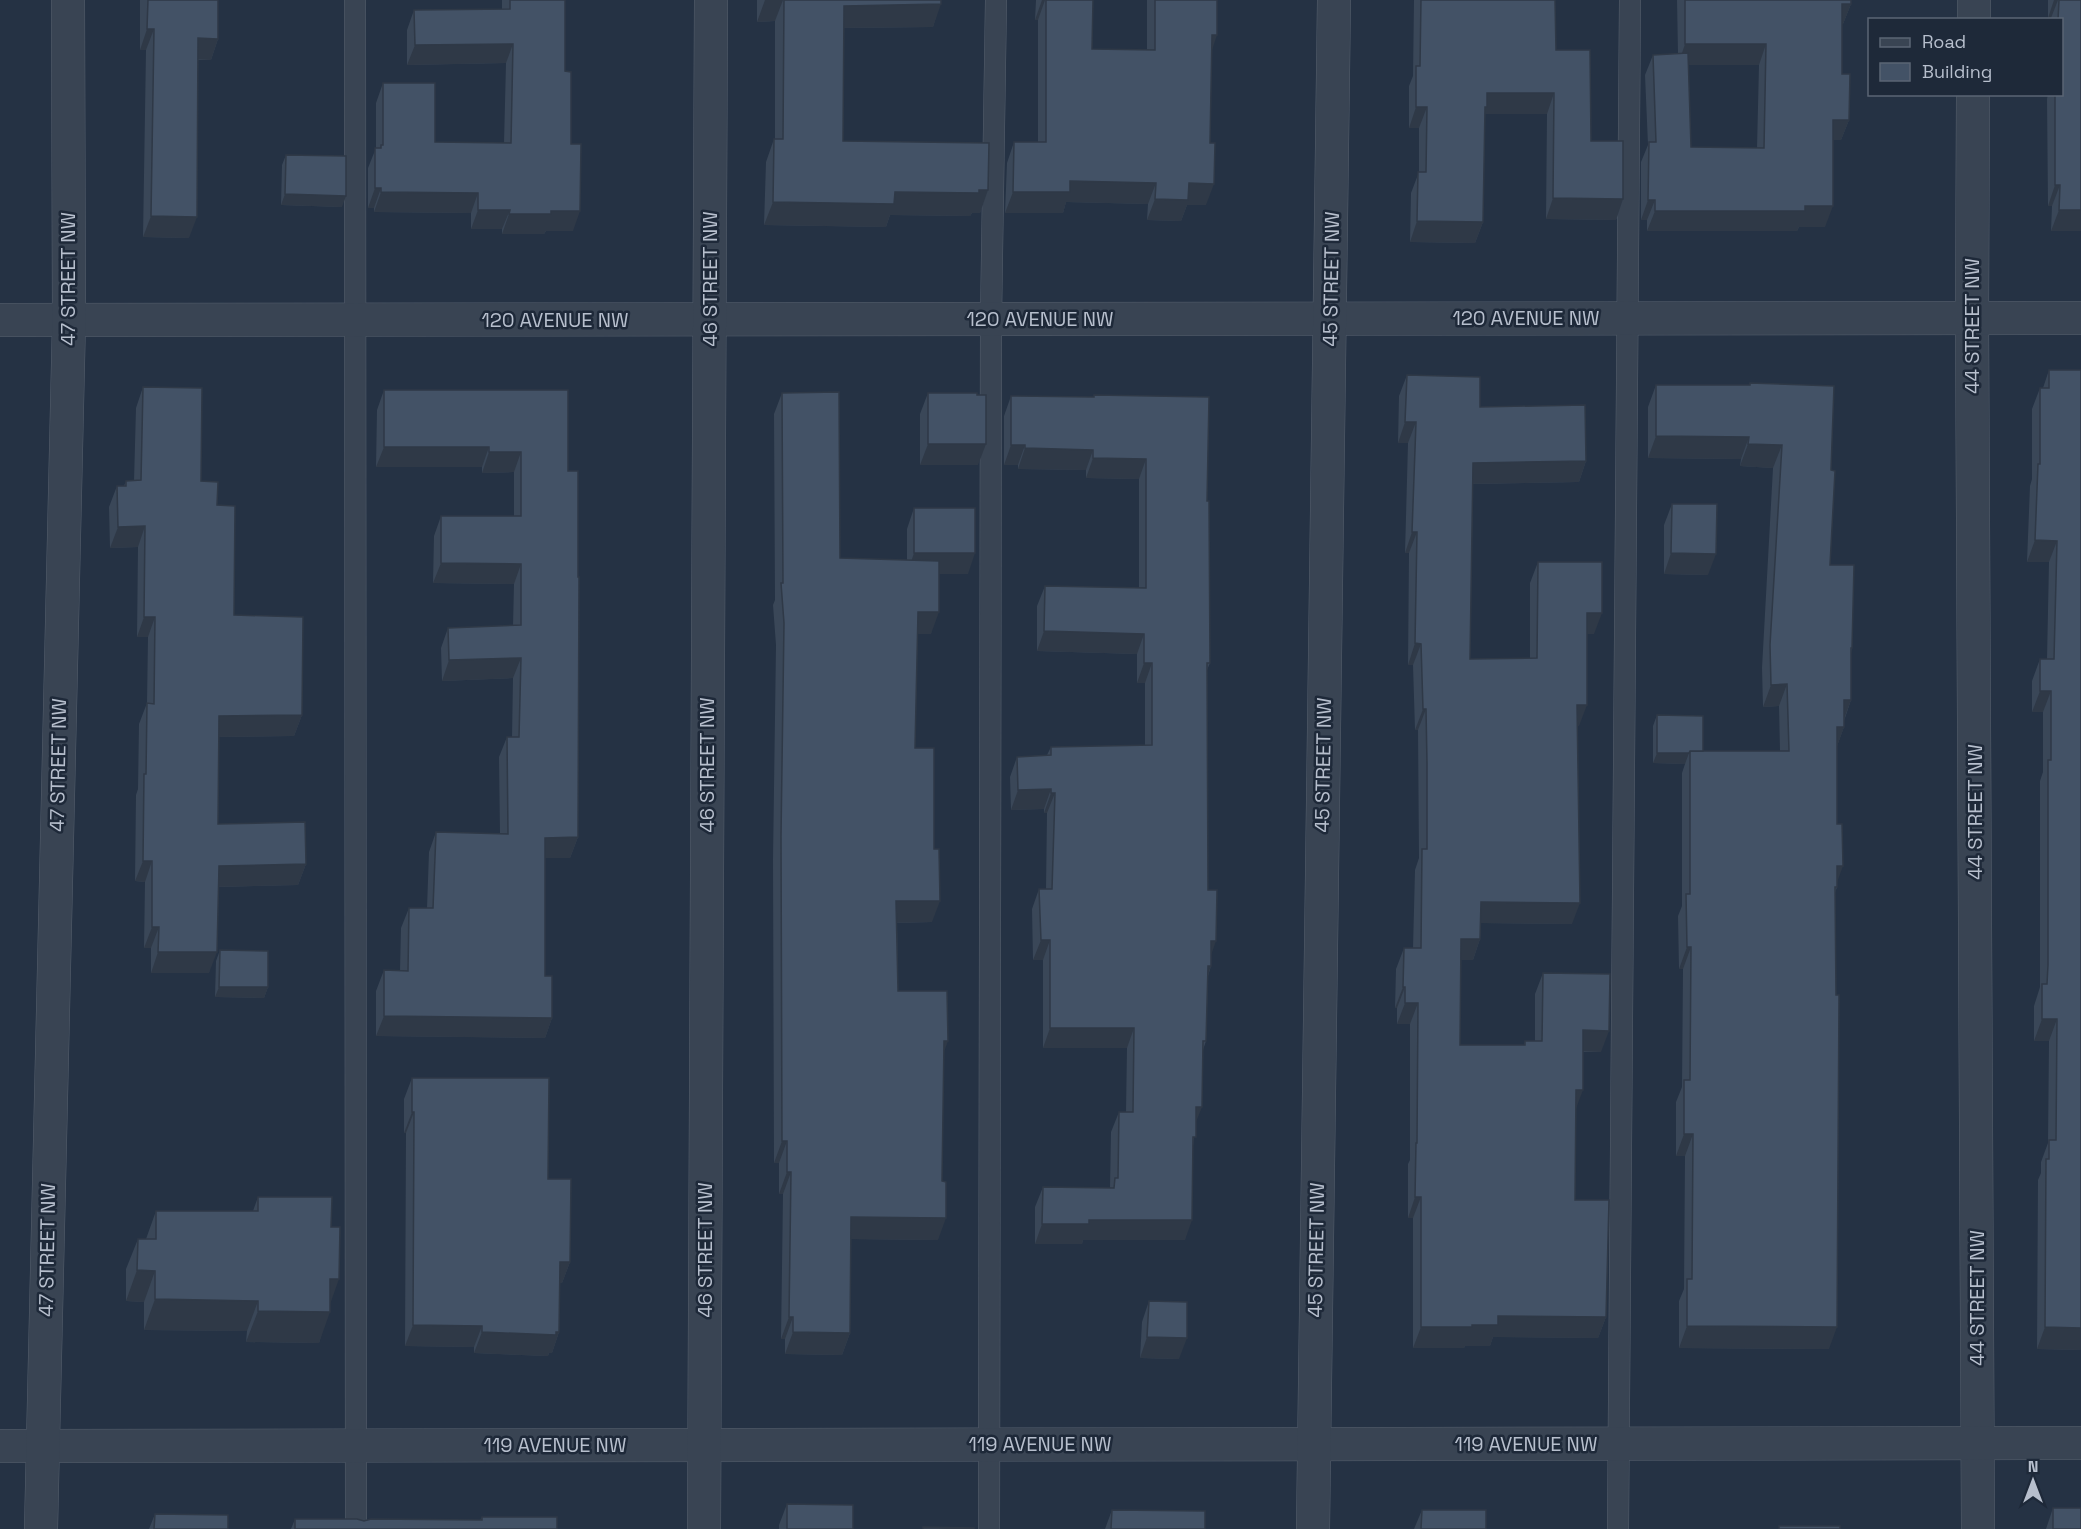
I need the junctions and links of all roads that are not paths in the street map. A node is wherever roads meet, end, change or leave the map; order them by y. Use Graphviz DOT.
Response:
graph roads {
  1 [pos="68,0"];
  2 [pos="354,0"];
  3 [pos="711,0"];
  4 [pos="996,0"];
  5 [pos="1334,0"];
  6 [pos="1630,0"];
  7 [pos="1974,0"];
  8 [pos="1974,18"];
  9 [pos="1973,96"];
  10 [pos="1330,318"];
  11 [pos="1628,318"];
  12 [pos="1972,318"];
  13 [pos="2081,318"];
  14 [pos="991,319"];
  15 [pos="0,320"];
  16 [pos="69,320"];
  17 [pos="354,320"];
  18 [pos="709,320"];
  19 [pos="1978,1443"];
  20 [pos="2081,1443"];
  21 [pos="989,1444"];
  22 [pos="1313,1444"];
  23 [pos="1618,1444"];
  24 [pos="356,1445"];
  25 [pos="704,1445"];
  26 [pos="0,1446"];
  27 [pos="42,1446"];
  28 [pos="41,1529"];
  29 [pos="356,1529"];
  30 [pos="704,1529"];
  31 [pos="989,1529"];
  32 [pos="1313,1529"];
  33 [pos="1618,1529"];
  34 [pos="1978,1529"];
  1 -- 16 [label="street, 47 STREET NW"];
  2 -- 17 [label="lane"];
  3 -- 18 [label="street, 46 STREET NW"];
  4 -- 14 [label="lane"];
  5 -- 10 [label="street, 45 STREET NW"];
  6 -- 11 [label="lane"];
  7 -- 8 [label="street"];
  9 -- 12 [label="street, 44 STREET NW"];
  10 -- 11 [label="street, 120 AVENUE NW"];
  10 -- 14 [label="street, 120 AVENUE NW"];
  10 -- 22 [label="street, 45 STREET NW"];
  11 -- 12 [label="street, 120 AVENUE NW"];
  11 -- 23 [label="lane"];
  12 -- 13 [label="street, 120 AVENUE NW"];
  12 -- 19 [label="street, 44 STREET NW"];
  14 -- 18 [label="street, 120 AVENUE NW"];
  14 -- 21 [label="lane"];
  15 -- 16 [label="street, 120 AVENUE NW"];
  16 -- 17 [label="street, 120 AVENUE NW"];
  16 -- 27 [label="street, 47 STREET NW"];
  17 -- 18 [label="street, 120 AVENUE NW"];
  17 -- 24 [label="lane"];
  18 -- 25 [label="street, 46 STREET NW"];
  19 -- 20 [label="street, 119 AVENUE NW"];
  19 -- 23 [label="street, 119 AVENUE NW"];
  19 -- 34 [label="street, 44 STREET NW"];
  21 -- 22 [label="street, 119 AVENUE NW"];
  21 -- 25 [label="street, 119 AVENUE NW"];
  21 -- 31 [label="lane"];
  22 -- 23 [label="street, 119 AVENUE NW"];
  22 -- 32 [label="street, 45 STREET NW"];
  23 -- 33 [label="lane"];
  24 -- 25 [label="street, 119 AVENUE NW"];
  24 -- 27 [label="street, 119 AVENUE NW"];
  24 -- 29 [label="lane"];
  25 -- 30 [label="street, 46 STREET NW"];
  26 -- 27 [label="street, 119 AVENUE NW"];
  27 -- 28 [label="street, 47 STREET NW"];
}
